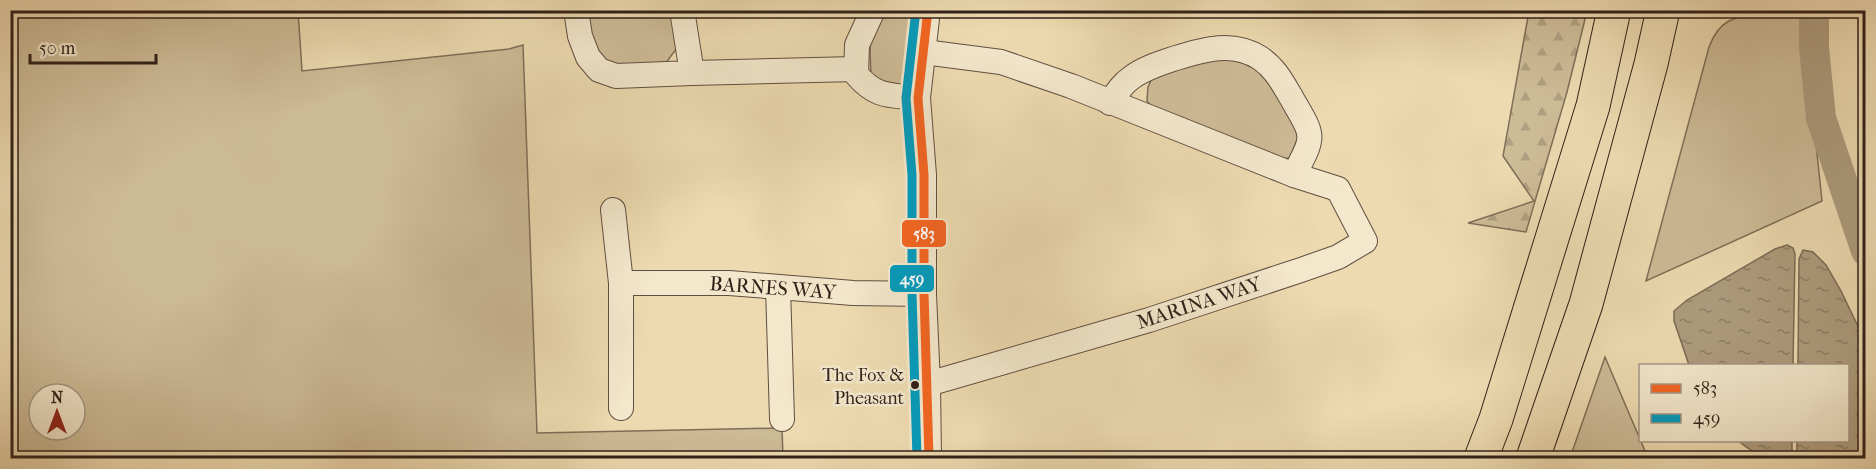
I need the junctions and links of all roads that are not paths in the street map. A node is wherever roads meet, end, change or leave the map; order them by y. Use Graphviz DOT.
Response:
graph roads {
  1 [pos="576,10"];
  2 [pos="682,10"];
  3 [pos="873,10"];
  4 [pos="928,10"];
  5 [pos="1614,10"];
  6 [pos="1663,10"];
  7 [pos="924,52"];
  8 [pos="855,69"];
  9 [pos="692,73"];
  10 [pos="918,98"];
  11 [pos="1110,103"];
  12 [pos="1294,175"];
  13 [pos="613,210"];
  14 [pos="621,283"];
  15 [pos="778,287"];
  16 [pos="924,294"];
  17 [pos="928,384"];
  18 [pos="621,408"];
  19 [pos="782,419"];
  20 [pos="929,459"];
  21 [pos="1481,459"];
  22 [pos="1533,459"];
  1 -- 9 [label="street"];
  2 -- 9 [label="street"];
  3 -- 8 [label="street"];
  4 -- 7 [label="street"];
  5 -- 21 [label="highway"];
  6 -- 22 [label="highway"];
  7 -- 10 [label="street"];
  7 -- 11 [label="street"];
  8 -- 9 [label="street"];
  8 -- 10 [label="street"];
  10 -- 16 [label="street"];
  11 -- 12 [label="street"];
  11 -- 12 [label="street"];
  12 -- 17 [label="street, MARINA WAY"];
  13 -- 14 [label="street"];
  14 -- 15 [label="street, BARNES WAY"];
  14 -- 18 [label="street"];
  15 -- 16 [label="street, BARNES WAY"];
  15 -- 19 [label="street"];
  16 -- 17 [label="street"];
  17 -- 20 [label="street"];
}
